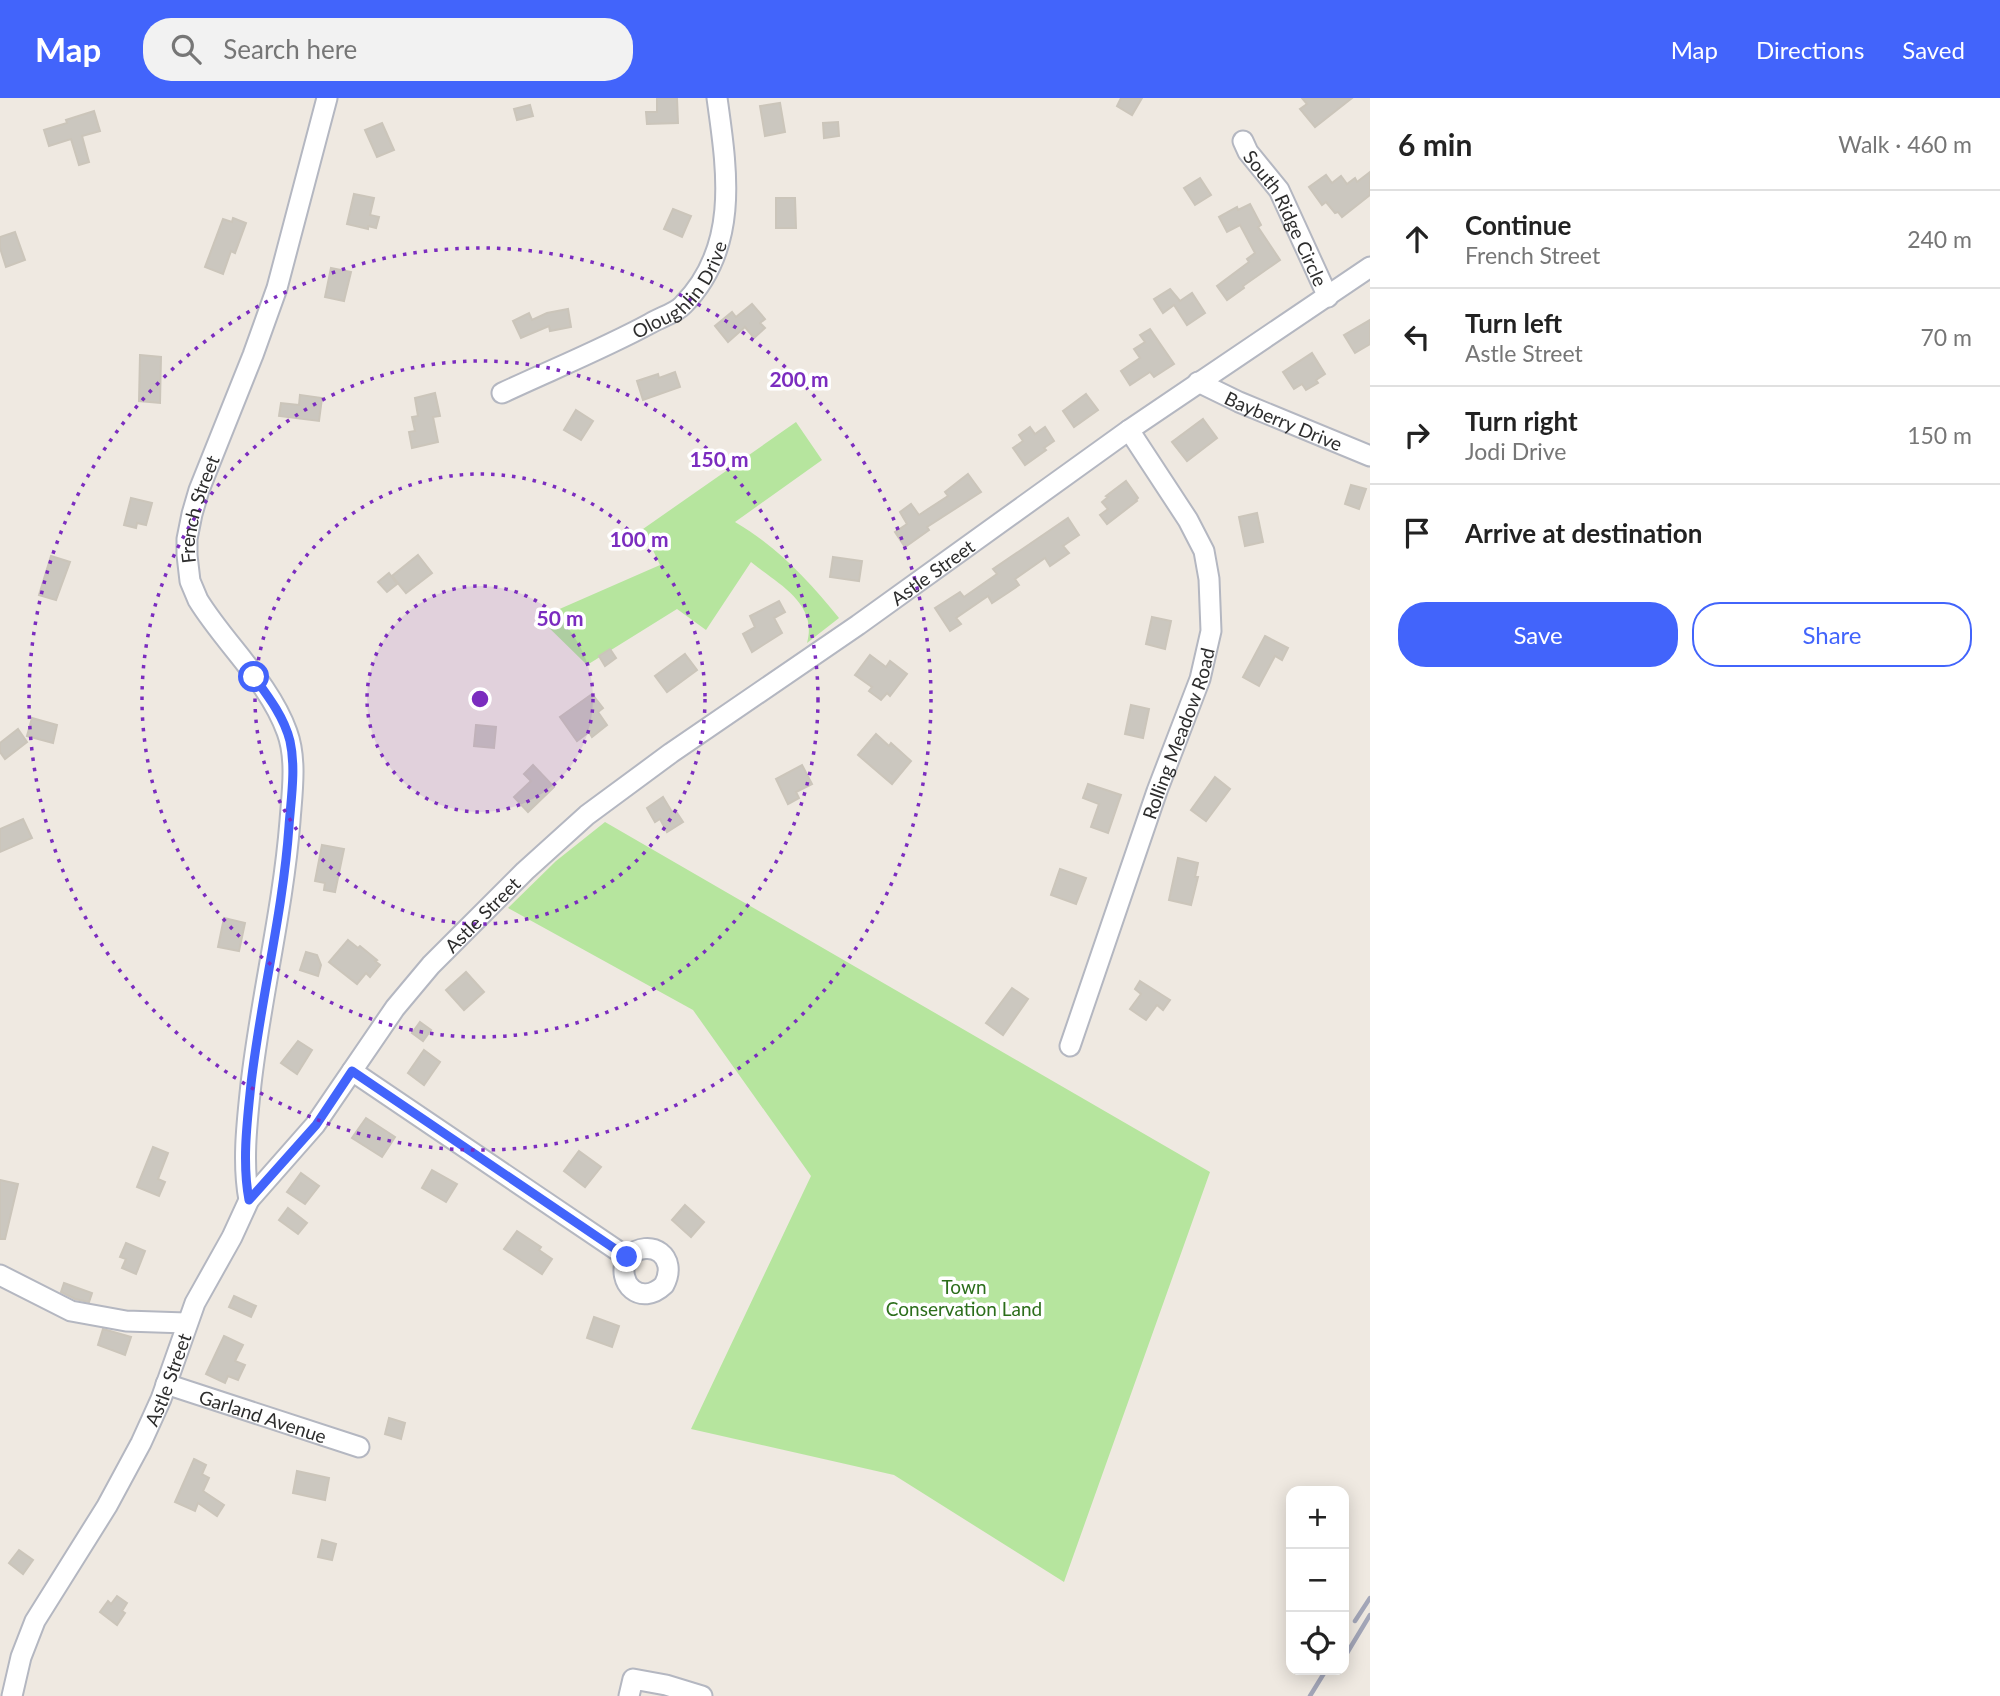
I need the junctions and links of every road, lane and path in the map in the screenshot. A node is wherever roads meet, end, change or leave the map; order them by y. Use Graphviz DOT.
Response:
graph roads {
  1 [pos="327,98"];
  2 [pos="717,98"];
  3 [pos="1243,141"];
  4 [pos="1370,267"];
  5 [pos="1328,297"];
  6 [pos="1198,382"];
  7 [pos="502,393"];
  8 [pos="1129,430"];
  9 [pos="1370,456"];
  10 [pos="1070,1046"];
  11 [pos="352,1071"];
  12 [pos="249,1200"];
  13 [pos="627,1257"];
  14 [pos="0,1275"];
  15 [pos="186,1323"];
  16 [pos="166,1384"];
  17 [pos="359,1447"];
  18 [pos="12,1696"];
  19 [pos="629,1696"];
  20 [pos="702,1696"];
  1 -- 12 [label="street, French Street"];
  2 -- 7 [label="street, Oloughlin Drive"];
  3 -- 5 [label="street, South Ridge Circle"];
  4 -- 5 [label="street, Astle Street"];
  5 -- 6 [label="street, Astle Street"];
  6 -- 8 [label="street, Astle Street"];
  6 -- 9 [label="street, Bayberry Drive"];
  8 -- 10 [label="street, Rolling Meadow Road"];
  8 -- 11 [label="street, Astle Street"];
  11 -- 12 [label="street, Astle Street"];
  11 -- 13 [label="street"];
  12 -- 15 [label="street, Astle Street"];
  14 -- 15 [label="street"];
  15 -- 16 [label="street, Astle Street"];
  16 -- 17 [label="street, Garland Avenue"];
  16 -- 18 [label="street, Astle Street"];
  19 -- 20 [label="street"];
}
